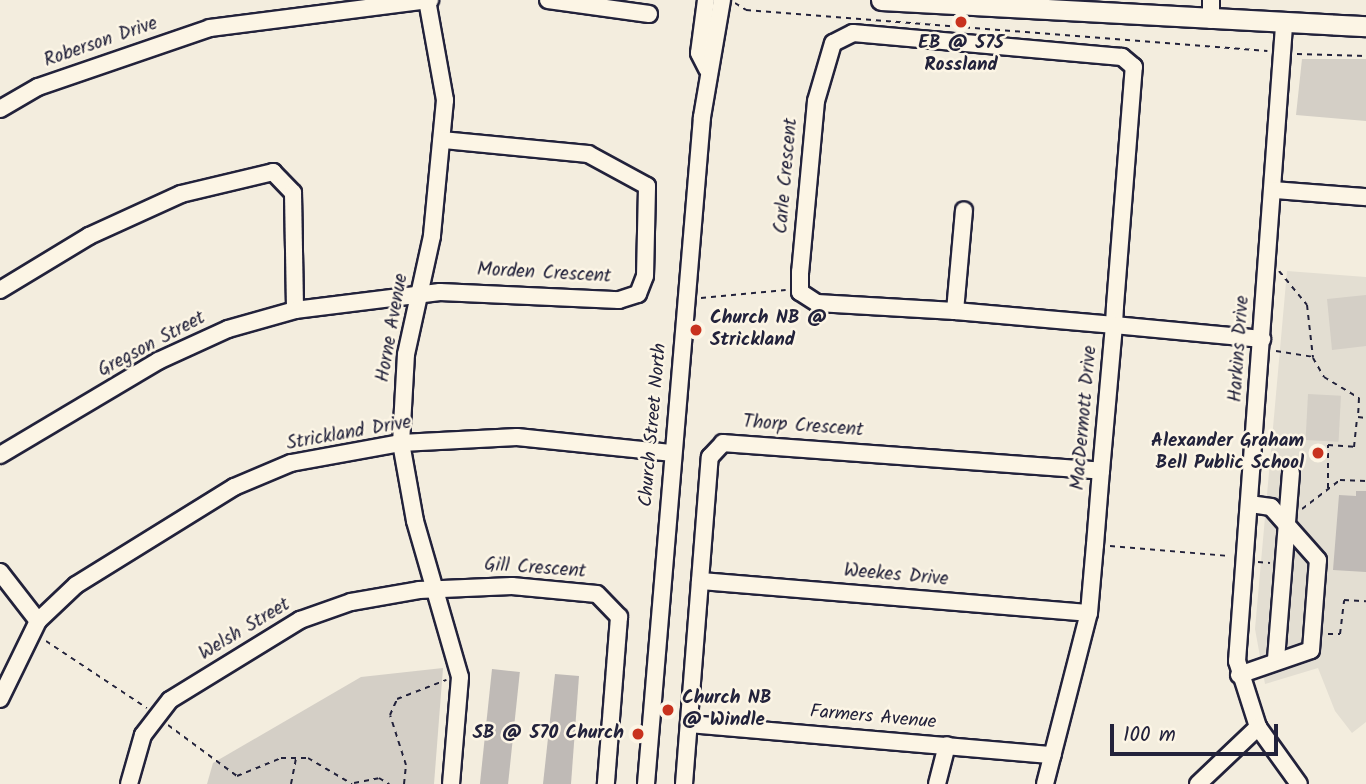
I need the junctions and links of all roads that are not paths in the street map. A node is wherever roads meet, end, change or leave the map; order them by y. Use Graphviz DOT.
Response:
graph roads {
  1 [pos="429,0"];
  2 [pos="548,0"];
  3 [pos="706,0"];
  4 [pos="722,0"];
  5 [pos="881,0"];
  6 [pos="1211,0"];
  7 [pos="991,1"];
  8 [pos="1158,8"];
  9 [pos="649,14"];
  10 [pos="1211,20"];
  11 [pos="1284,26"];
  12 [pos="1366,26"];
  13 [pos="1122,57"];
  14 [pos="707,69"];
  15 [pos="0,109"];
  16 [pos="442,140"];
  17 [pos="1274,190"];
  18 [pos="1366,197"];
  19 [pos="964,210"];
  20 [pos="0,290"];
  21 [pos="419,293"];
  22 [pos="295,310"];
  23 [pos="955,311"];
  24 [pos="1114,325"];
  25 [pos="1262,339"];
  26 [pos="401,443"];
  27 [pos="673,453"];
  28 [pos="0,455"];
  29 [pos="1101,471"];
  30 [pos="1291,473"];
  31 [pos="1249,504"];
  32 [pos="1291,518"];
  33 [pos="0,572"];
  34 [pos="700,581"];
  35 [pos="438,589"];
  36 [pos="1089,613"];
  37 [pos="38,621"];
  38 [pos="1276,659"];
  39 [pos="1238,675"];
  40 [pos="0,699"];
  41 [pos="689,724"];
  42 [pos="1258,727"];
  43 [pos="947,745"];
  44 [pos="1053,755"];
  45 [pos="129,784"];
  46 [pos="451,784"];
  47 [pos="606,784"];
  48 [pos="646,784"];
  49 [pos="684,784"];
  50 [pos="937,784"];
  51 [pos="1045,784"];
  52 [pos="1198,784"];
  53 [pos="1300,784"];
  1 -- 15 [label="street, Roberson Drive"];
  1 -- 16 [label="street, Horne Avenue"];
  2 -- 9 [label="street"];
  3 -- 14 [label="street, Church Street North"];
  4 -- 14 [label="street, Church Street North"];
  5 -- 7 [label="main road"];
  6 -- 10 [label="street"];
  7 -- 8 [label="main road"];
  8 -- 10 [label="main road"];
  10 -- 11 [label="main road"];
  11 -- 12 [label="main road"];
  11 -- 17 [label="street, Harkins Drive"];
  13 -- 23 [label="street, Carle Crescent"];
  13 -- 24 [label="street, MacDermott Drive"];
  14 -- 27 [label="street, Church Street North"];
  16 -- 21 [label="street, Horne Avenue"];
  16 -- 21 [label="street, Morden Crescent"];
  17 -- 18 [label="street"];
  17 -- 25 [label="street, Harkins Drive"];
  19 -- 23 [label="street"];
  20 -- 22 [label="street"];
  21 -- 22 [label="street, Gregson Street"];
  21 -- 26 [label="street, Horne Avenue"];
  22 -- 28 [label="street, Gregson Street"];
  23 -- 24 [label="street"];
  24 -- 25 [label="street"];
  24 -- 29 [label="street, MacDermott Drive"];
  25 -- 31 [label="street, Harkins Drive"];
  26 -- 27 [label="street, Strickland Drive"];
  26 -- 35 [label="street, Horne Avenue"];
  26 -- 37 [label="street, Strickland Drive"];
  27 -- 48 [label="street, Church Street North"];
  29 -- 34 [label="street, Thorp Crescent"];
  29 -- 36 [label="street, MacDermott Drive"];
  30 -- 32 [label="street"];
  31 -- 32 [label="street"];
  31 -- 39 [label="street, Harkins Drive"];
  32 -- 38 [label="street"];
  32 -- 38 [label="street"];
  33 -- 37 [label="street"];
  34 -- 36 [label="street, Weekes Drive"];
  34 -- 41 [label="street, Thorp Crescent"];
  35 -- 45 [label="street, Welsh Street"];
  35 -- 46 [label="street, Horne Avenue"];
  35 -- 47 [label="street, Gill Crescent"];
  36 -- 44 [label="street, MacDermott Drive"];
  37 -- 40 [label="street, Strickland Drive"];
  38 -- 39 [label="street"];
  39 -- 42 [label="street, Harkins Drive"];
  41 -- 43 [label="street, Farmers Avenue"];
  41 -- 49 [label="street, Thorp Crescent"];
  42 -- 52 [label="street"];
  42 -- 53 [label="street, Harkins Drive"];
  43 -- 44 [label="street, Farmers Avenue"];
  43 -- 50 [label="street"];
  44 -- 51 [label="street, MacDermott Drive"];
}
